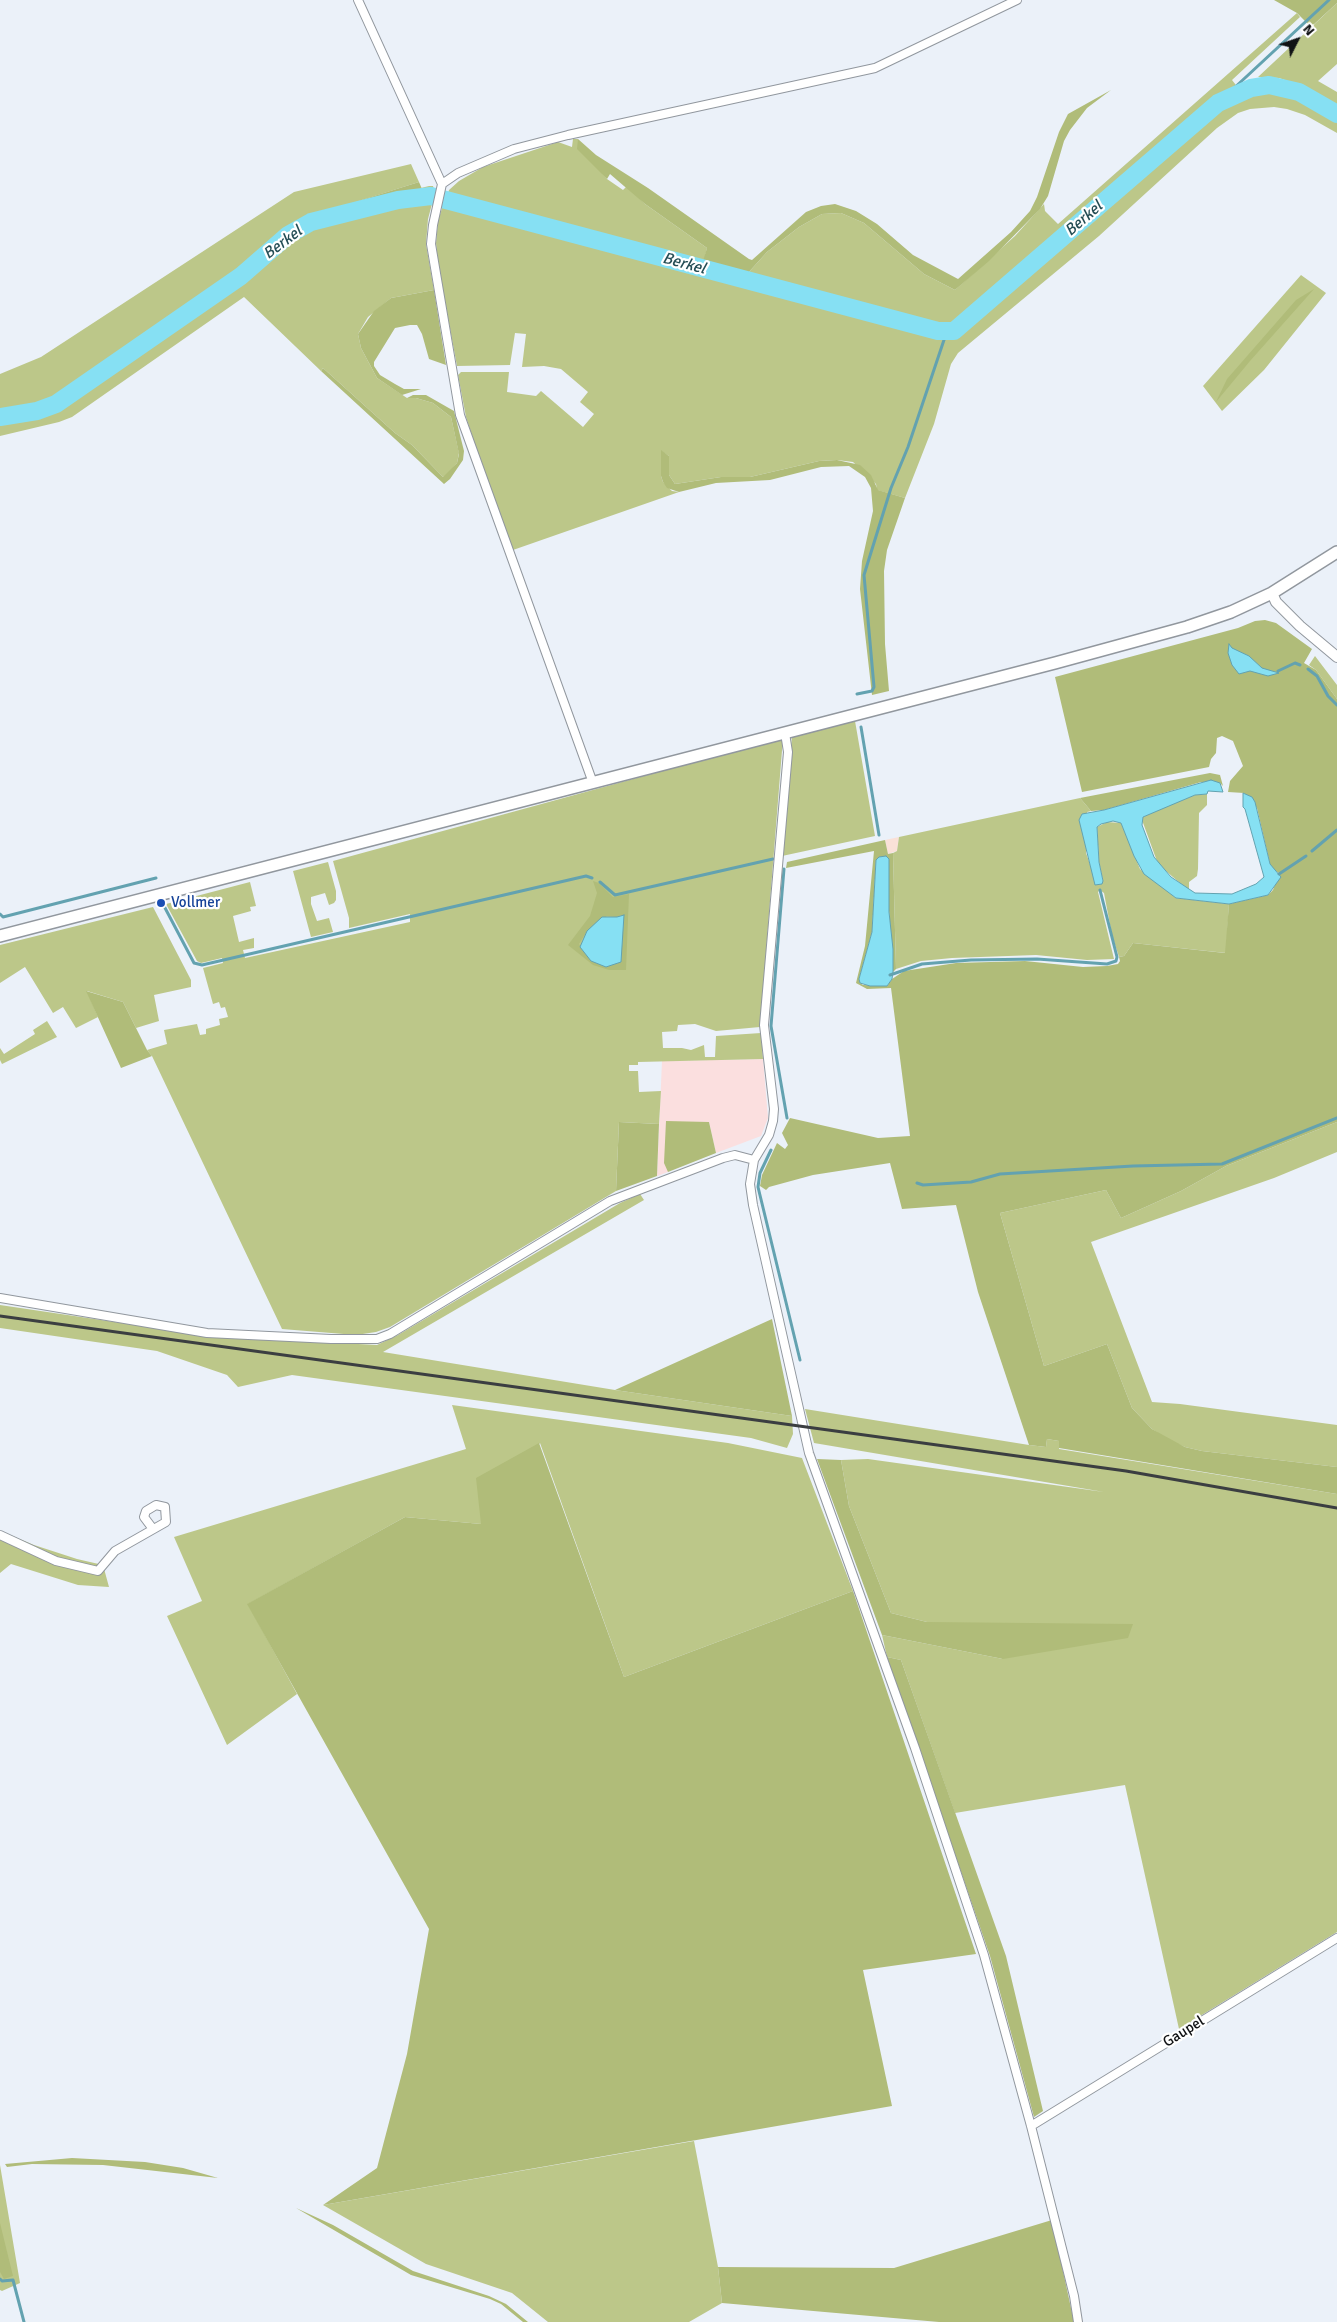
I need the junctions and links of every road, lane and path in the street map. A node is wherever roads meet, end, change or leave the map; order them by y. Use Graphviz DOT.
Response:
graph roads {
  1 [pos="358,0"];
  2 [pos="1017,0"];
  3 [pos="442,186"];
  4 [pos="1337,552"];
  5 [pos="1272,594"];
  6 [pos="1337,657"];
  7 [pos="784,733"];
  8 [pos="593,783"];
  9 [pos="0,936"];
  10 [pos="754,1160"];
  11 [pos="0,1298"];
  12 [pos="153,1529"];
  13 [pos="0,1535"];
  14 [pos="1337,1938"];
  15 [pos="1030,2126"];
  16 [pos="1078,2322"];
  1 -- 3 [label="street"];
  2 -- 3 [label="street"];
  3 -- 8 [label="street"];
  4 -- 5 [label="main road"];
  5 -- 6 [label="street"];
  5 -- 7 [label="main road"];
  7 -- 8 [label="main road"];
  7 -- 10 [label="street"];
  8 -- 9 [label="main road"];
  10 -- 11 [label="street"];
  10 -- 15 [label="street"];
  12 -- 13 [label="street"];
  14 -- 15 [label="street, Gaupel"];
  15 -- 16 [label="street"];
}
